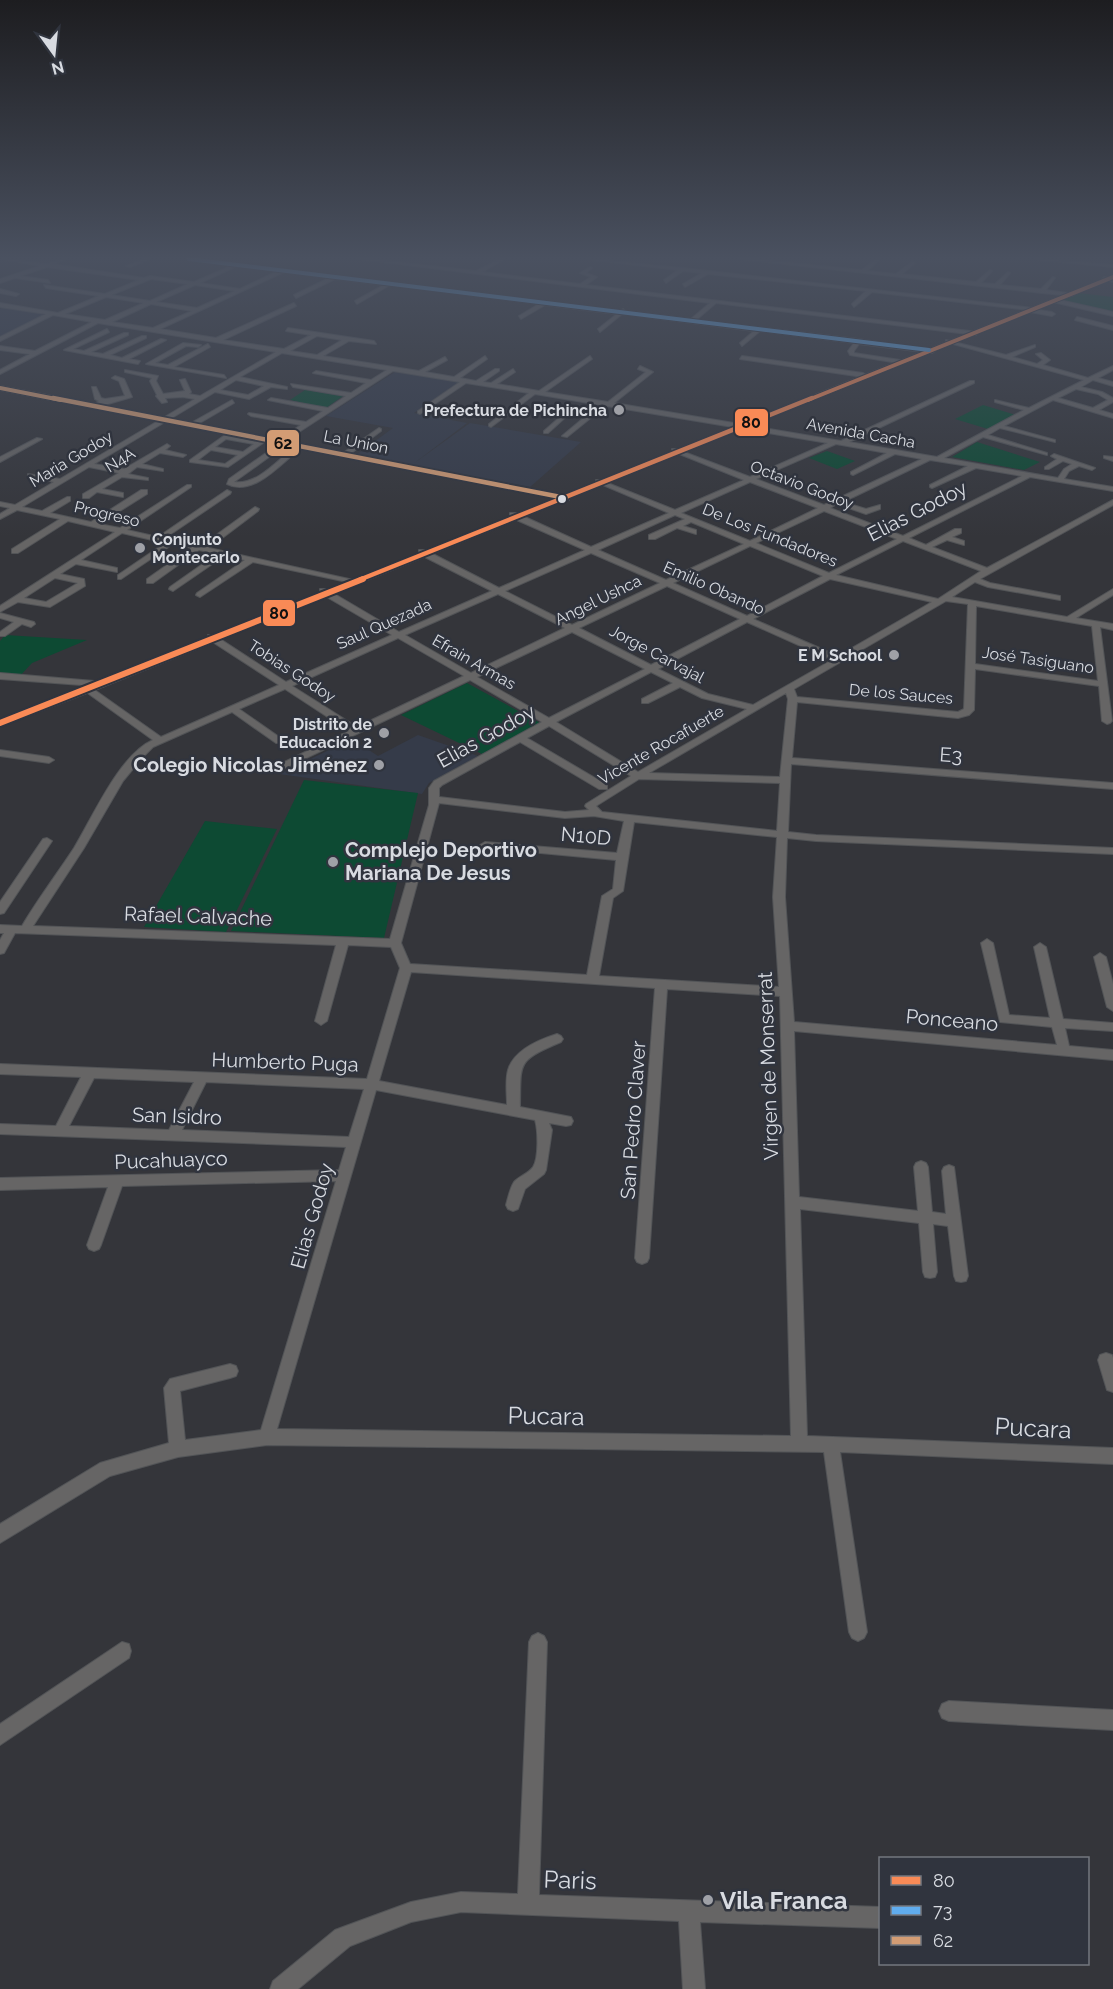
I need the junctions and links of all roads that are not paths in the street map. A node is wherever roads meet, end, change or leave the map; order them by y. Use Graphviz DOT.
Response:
graph roads {
  1 [pos="28,352"];
  2 [pos="78,352"];
  3 [pos="113,352"];
  4 [pos="139,352"];
  5 [pos="171,352"];
  6 [pos="196,352"];
  7 [pos="245,352"];
  8 [pos="281,352"];
  9 [pos="288,352"];
  10 [pos="326,352"];
  11 [pos="851,352"];
  12 [pos="925,352"];
  13 [pos="925,352"];
  14 [pos="987,352"];
  15 [pos="1015,352"];
  16 [pos="36,353"];
  17 [pos="85,353"];
  18 [pos="1039,354"];
  19 [pos="104,356"];
  20 [pos="272,356"];
  21 [pos="317,357"];
  22 [pos="1007,357"];
  23 [pos="485,358"];
  24 [pos="590,358"];
  25 [pos="742,358"];
  26 [pos="124,359"];
  27 [pos="445,359"];
  28 [pos="898,361"];
  29 [pos="149,364"];
  30 [pos="1038,366"];
  31 [pos="169,367"];
  32 [pos="640,368"];
  33 [pos="1113,368"];
  34 [pos="392,369"];
  35 [pos="497,370"];
  36 [pos="127,371"];
  37 [pos="513,371"];
  38 [pos="0,372"];
  39 [pos="316,373"];
  40 [pos="1104,373"];
  41 [pos="420,374"];
  42 [pos="863,375"];
  43 [pos="224,376"];
  44 [pos="1113,376"];
  45 [pos="115,378"];
  46 [pos="234,378"];
  47 [pos="455,379"];
  48 [pos="1091,379"];
  49 [pos="183,380"];
  50 [pos="465,381"];
  51 [pos="372,382"];
  52 [pos="972,382"];
  53 [pos="477,383"];
  54 [pos="1113,384"];
  55 [pos="270,385"];
  56 [pos="293,385"];
  57 [pos="492,385"];
  58 [pos="1076,387"];
  59 [pos="0,388"];
  60 [pos="94,388"];
  61 [pos="285,388"];
  62 [pos="213,390"];
  63 [pos="537,392"];
  64 [pos="183,395"];
  65 [pos="351,395"];
  66 [pos="200,398"];
  67 [pos="1052,398"];
  68 [pos="271,400"];
  69 [pos="105,401"];
  70 [pos="998,401"];
  71 [pos="232,402"];
  72 [pos="607,404"];
  73 [pos="94,406"];
  74 [pos="329,410"];
  75 [pos="1030,410"];
  76 [pos="1095,410"];
  77 [pos="420,412"];
  78 [pos="251,414"];
  79 [pos="591,415"];
  80 [pos="1113,416"];
  81 [pos="165,419"];
  82 [pos="194,424"];
  83 [pos="307,424"];
  84 [pos="491,425"];
  85 [pos="740,426"];
  86 [pos="999,426"];
  87 [pos="379,430"];
  88 [pos="546,432"];
  89 [pos="982,435"];
  90 [pos="565,436"];
  91 [pos="250,438"];
  92 [pos="39,439"];
  93 [pos="281,441"];
  94 [pos="1053,441"];
  95 [pos="839,442"];
  96 [pos="293,445"];
  97 [pos="167,446"];
  98 [pos="209,448"];
  99 [pos="159,451"];
  100 [pos="676,451"];
  101 [pos="893,452"];
  102 [pos="244,454"];
  103 [pos="345,454"];
  104 [pos="1045,454"];
  105 [pos="183,455"];
  106 [pos="934,459"];
  107 [pos="0,460"];
  108 [pos="84,464"];
  109 [pos="1078,464"];
  110 [pos="137,465"];
  111 [pos="975,466"];
  112 [pos="1047,468"];
  113 [pos="1092,468"];
  114 [pos="161,470"];
  115 [pos="61,472"];
  116 [pos="125,473"];
  117 [pos="853,473"];
  118 [pos="1029,475"];
  119 [pos="30,476"];
  120 [pos="146,479"];
  121 [pos="752,480"];
  122 [pos="1060,480"];
  123 [pos="60,481"];
  124 [pos="600,482"];
  125 [pos="189,486"];
  126 [pos="932,486"];
  127 [pos="1113,489"];
  128 [pos="97,490"];
  129 [pos="144,492"];
  130 [pos="227,492"];
  131 [pos="120,495"];
  132 [pos="86,496"];
  133 [pos="563,497"];
  134 [pos="67,499"];
  135 [pos="837,502"];
  136 [pos="1113,502"];
  137 [pos="0,504"];
  138 [pos="877,507"];
  139 [pos="15,508"];
  140 [pos="824,508"];
  141 [pos="255,509"];
  142 [pos="677,513"];
  143 [pos="43,514"];
  144 [pos="515,516"];
  145 [pos="0,517"];
  146 [pos="66,519"];
  147 [pos="691,519"];
  148 [pos="93,524"];
  149 [pos="677,526"];
  150 [pos="121,531"];
  151 [pos="958,531"];
  152 [pos="693,532"];
  153 [pos="652,537"];
  154 [pos="946,537"];
  155 [pos="902,538"];
  156 [pos="158,540"];
  157 [pos="170,543"];
  158 [pos="961,543"];
  159 [pos="751,544"];
  160 [pos="927,547"];
  161 [pos="200,549"];
  162 [pos="592,550"];
  163 [pos="15,551"];
  164 [pos="425,553"];
  165 [pos="222,554"];
  166 [pos="251,560"];
  167 [pos="74,561"];
  168 [pos="114,570"];
  169 [pos="987,571"];
  170 [pos="53,575"];
  171 [pos="829,576"];
  172 [pos="121,578"];
  173 [pos="974,579"];
  174 [pos="150,581"];
  175 [pos="349,581"];
  176 [pos="667,583"];
  177 [pos="173,589"];
  178 [pos="498,590"];
  179 [pos="1113,591"];
  180 [pos="325,593"];
  181 [pos="200,595"];
  182 [pos="1057,598"];
  183 [pos="17,599"];
  184 [pos="941,599"];
  185 [pos="972,602"];
  186 [pos="0,610"];
  187 [pos="0,615"];
  188 [pos="748,620"];
  189 [pos="1067,620"];
  190 [pos="19,622"];
  191 [pos="31,624"];
  192 [pos="1096,625"];
  193 [pos="574,627"];
  194 [pos="1113,627"];
  195 [pos="398,635"];
  196 [pos="213,638"];
  197 [pos="2,639"];
  198 [pos="837,659"];
  199 [pos="970,666"];
  200 [pos="653,669"];
  201 [pos="0,676"];
  202 [pos="470,677"];
  203 [pos="680,683"];
  204 [pos="1102,684"];
  205 [pos="285,685"];
  206 [pos="94,686"];
  207 [pos="789,688"];
  208 [pos="793,699"];
  209 [pos="645,701"];
  210 [pos="232,708"];
  211 [pos="754,708"];
  212 [pos="0,721"];
  213 [pos="1107,721"];
  214 [pos="549,722"];
  215 [pos="356,731"];
  216 [pos="519,738"];
  217 [pos="159,740"];
  218 [pos="279,741"];
  219 [pos="0,753"];
  220 [pos="49,760"];
  221 [pos="787,761"];
  222 [pos="279,768"];
  223 [pos="638,776"];
  224 [pos="785,780"];
  225 [pos="1113,786"];
  226 [pos="603,787"];
  227 [pos="434,799"];
  228 [pos="595,813"];
  229 [pos="629,819"];
  230 [pos="783,836"];
  231 [pos="47,840"];
  232 [pos="485,845"];
  233 [pos="1113,851"];
  234 [pos="622,857"];
  235 [pos="0,910"];
  236 [pos="6,929"];
  237 [pos="25,930"];
  238 [pos="343,941"];
  239 [pos="395,943"];
  240 [pos="987,943"];
  241 [pos="1041,947"];
  242 [pos="0,950"];
  243 [pos="1100,957"];
  244 [pos="406,968"];
  245 [pos="592,981"];
  246 [pos="661,985"];
  247 [pos="786,992"];
  248 [pos="1113,1007"];
  249 [pos="321,1022"];
  250 [pos="1058,1023"];
  251 [pos="788,1026"];
  252 [pos="1113,1027"];
  253 [pos="557,1039"];
  254 [pos="1064,1050"];
  255 [pos="1113,1055"];
  256 [pos="0,1069"];
  257 [pos="90,1073"];
  258 [pos="202,1078"];
  259 [pos="371,1084"];
  260 [pos="513,1110"];
  261 [pos="540,1115"];
  262 [pos="566,1121"];
  263 [pos="0,1129"];
  264 [pos="60,1131"];
  265 [pos="173,1135"];
  266 [pos="353,1142"];
  267 [pos="921,1167"];
  268 [pos="949,1171"];
  269 [pos="343,1175"];
  270 [pos="117,1181"];
  271 [pos="0,1184"];
  272 [pos="793,1202"];
  273 [pos="513,1205"];
  274 [pos="926,1218"];
  275 [pos="954,1221"];
  276 [pos="94,1245"];
  277 [pos="642,1258"];
  278 [pos="930,1272"];
  279 [pos="961,1276"];
  280 [pos="1107,1360"];
  281 [pos="230,1371"];
  282 [pos="1113,1385"];
  283 [pos="267,1437"];
  284 [pos="800,1444"];
  285 [pos="831,1444"];
  286 [pos="178,1449"];
  287 [pos="1113,1456"];
  288 [pos="0,1534"];
  289 [pos="858,1632"];
  290 [pos="538,1642"];
  291 [pos="122,1651"];
  292 [pos="949,1711"];
  293 [pos="1113,1720"];
  294 [pos="0,1735"];
  295 [pos="528,1904"];
  296 [pos="689,1910"];
  297 [pos="879,1918"];
  298 [pos="281,1989"];
  299 [pos="694,1989"];
  1 -- 16 [label="street"];
  2 -- 17 [label="street"];
  3 -- 19 [label="street"];
  4 -- 26 [label="street"];
  5 -- 29 [label="street"];
  6 -- 31 [label="street"];
  7 -- 20 [label="street"];
  8 -- 20 [label="street, Maria Godoy"];
  9 -- 21 [label="street, Avenida Cacha"];
  10 -- 21 [label="street"];
  11 -- 28 [label="street"];
  12 -- 28 [label="main road"];
  13 -- 85 [label="main road"];
  14 -- 22 [label="street"];
  15 -- 22 [label="street"];
  16 -- 38 [label="street"];
  17 -- 19 [label="street"];
  18 -- 30 [label="street"];
  19 -- 26 [label="street"];
  20 -- 46 [label="street, Maria Godoy"];
  21 -- 34 [label="street, Avenida Cacha"];
  22 -- 30 [label="street"];
  23 -- 47 [label="street"];
  24 -- 63 [label="street"];
  25 -- 42 [label="street"];
  26 -- 29 [label="street"];
  27 -- 41 [label="street"];
  28 -- 42 [label="main road"];
  29 -- 31 [label="street"];
  30 -- 48 [label="street"];
  31 -- 43 [label="street"];
  32 -- 72 [label="street"];
  33 -- 40 [label="street, Angel Ushca"];
  34 -- 41 [label="street, Avenida Cacha"];
  34 -- 51 [label="street"];
  35 -- 53 [label="street"];
  36 -- 64 [label="street"];
  37 -- 57 [label="street"];
  39 -- 51 [label="street"];
  40 -- 44 [label="street"];
  40 -- 48 [label="street, Angel Ushca"];
  41 -- 47 [label="street, Avenida Cacha"];
  42 -- 85 [label="main road"];
  45 -- 69 [label="street"];
  46 -- 55 [label="street"];
  46 -- 62 [label="street, Maria Godoy"];
  47 -- 50 [label="street, Avenida Cacha"];
  48 -- 54 [label="street"];
  48 -- 58 [label="street, Angel Ushca"];
  49 -- 64 [label="street"];
  50 -- 53 [label="street, Avenida Cacha"];
  50 -- 77 [label="street"];
  51 -- 65 [label="street"];
  52 -- 95 [label="street, Saul Quezada"];
  53 -- 57 [label="street, Avenida Cacha"];
  55 -- 61 [label="street"];
  55 -- 62 [label="street"];
  56 -- 65 [label="street"];
  57 -- 63 [label="street, Avenida Cacha"];
  58 -- 67 [label="street, Angel Ushca"];
  58 -- 76 [label="street"];
  59 -- 73 [label="street, La Union"];
  60 -- 69 [label="street"];
  62 -- 66 [label="street, Maria Godoy"];
  63 -- 72 [label="street, Avenida Cacha"];
  63 -- 84 [label="street"];
  64 -- 66 [label="street"];
  65 -- 74 [label="street"];
  66 -- 81 [label="street, Maria Godoy"];
  67 -- 75 [label="street, Angel Ushca"];
  67 -- 76 [label="street"];
  68 -- 74 [label="street"];
  69 -- 73 [label="street"];
  70 -- 75 [label="street"];
  71 -- 82 [label="street"];
  72 -- 79 [label="street"];
  72 -- 85 [label="street, Avenida Cacha"];
  73 -- 81 [label="street, La Union"];
  74 -- 83 [label="street"];
  75 -- 86 [label="street, Angel Ushca"];
  76 -- 80 [label="street"];
  78 -- 83 [label="street"];
  79 -- 88 [label="street"];
  79 -- 90 [label="street"];
  81 -- 82 [label="street, La Union"];
  81 -- 108 [label="street, Maria Godoy"];
  82 -- 91 [label="street, La Union"];
  83 -- 93 [label="street"];
  85 -- 95 [label="street, Avenida Cacha"];
  85 -- 100 [label="main road"];
  86 -- 89 [label="street, Angel Ushca"];
  86 -- 94 [label="street"];
  87 -- 103 [label="street"];
  89 -- 104 [label="street"];
  89 -- 106 [label="street, Angel Ushca"];
  91 -- 93 [label="street, La Union"];
  91 -- 98 [label="street"];
  91 -- 102 [label="street"];
  92 -- 107 [label="street"];
  93 -- 96 [label="street, La Union"];
  95 -- 101 [label="street, Avenida Cacha"];
  95 -- 121 [label="street, Saul Quezada"];
  96 -- 96 [label="street"];
  96 -- 103 [label="street, La Union"];
  97 -- 99 [label="street, N4A"];
  98 -- 102 [label="street"];
  98 -- 102 [label="street"];
  99 -- 105 [label="street"];
  99 -- 110 [label="street, N4A"];
  100 -- 121 [label="street, Octavio Godoy"];
  100 -- 124 [label="main road"];
  101 -- 106 [label="street, Avenida Cacha"];
  101 -- 117 [label="street"];
  103 -- 133 [label="street, La Union"];
  106 -- 111 [label="street, Avenida Cacha"];
  106 -- 135 [label="street, Angel Ushca"];
  108 -- 115 [label="street"];
  108 -- 116 [label="street"];
  108 -- 123 [label="street, Maria Godoy"];
  109 -- 112 [label="street"];
  109 -- 113 [label="street"];
  109 -- 122 [label="street"];
  110 -- 114 [label="street"];
  110 -- 116 [label="street, N4A"];
  111 -- 118 [label="street, Avenida Cacha"];
  111 -- 126 [label="street"];
  116 -- 120 [label="street"];
  116 -- 128 [label="street, N4A"];
  118 -- 122 [label="street, Avenida Cacha"];
  118 -- 155 [label="street, Elias Godoy"];
  119 -- 123 [label="street"];
  121 -- 140 [label="street, Octavio Godoy"];
  121 -- 142 [label="street, Saul Quezada"];
  122 -- 127 [label="street, Avenida Cacha"];
  123 -- 139 [label="street, Maria Godoy"];
  124 -- 133 [label="main road"];
  124 -- 142 [label="street, De Los Fundadores"];
  125 -- 150 [label="street"];
  128 -- 131 [label="street"];
  128 -- 132 [label="street, N4A"];
  129 -- 148 [label="street"];
  130 -- 156 [label="street"];
  133 -- 144 [label="main road"];
  134 -- 143 [label="street"];
  135 -- 138 [label="street"];
  135 -- 140 [label="street, Angel Ushca"];
  136 -- 169 [label="street, Vicente Rocafuerte"];
  137 -- 139 [label="street, Progreso"];
  139 -- 143 [label="street, Progreso"];
  139 -- 145 [label="street, Maria Godoy"];
  140 -- 155 [label="street, Octavio Godoy"];
  140 -- 159 [label="street, Angel Ushca"];
  141 -- 161 [label="street"];
  142 -- 147 [label="street, De Los Fundadores"];
  142 -- 162 [label="street, Saul Quezada"];
  143 -- 146 [label="street, Progreso"];
  144 -- 162 [label="street, Emilio Obando"];
  144 -- 164 [label="main road"];
  146 -- 148 [label="street, Progreso"];
  146 -- 163 [label="street"];
  147 -- 149 [label="street"];
  147 -- 159 [label="street, De Los Fundadores"];
  148 -- 150 [label="street, Progreso"];
  149 -- 152 [label="street"];
  149 -- 153 [label="street"];
  150 -- 156 [label="street, Progreso"];
  150 -- 167 [label="street"];
  151 -- 154 [label="street"];
  154 -- 158 [label="street"];
  154 -- 160 [label="street"];
  155 -- 160 [label="street, Octavio Godoy"];
  155 -- 171 [label="street, Elias Godoy"];
  156 -- 157 [label="street, Progreso"];
  157 -- 161 [label="street, Progreso"];
  157 -- 172 [label="street"];
  159 -- 171 [label="street, De Los Fundadores"];
  159 -- 176 [label="street, Angel Ushca"];
  160 -- 169 [label="street, Octavio Godoy"];
  161 -- 165 [label="street, Progreso"];
  161 -- 174 [label="street"];
  162 -- 176 [label="street, Emilio Obando"];
  162 -- 178 [label="street, Saul Quezada"];
  164 -- 175 [label="main road"];
  164 -- 178 [label="street, Jorge Carvajal"];
  164 -- 180 [label="main road"];
  165 -- 166 [label="street, Progreso"];
  165 -- 177 [label="street"];
  166 -- 175 [label="street, Progreso"];
  166 -- 181 [label="street"];
  167 -- 168 [label="street"];
  167 -- 170 [label="street"];
  169 -- 173 [label="street, Vicente Rocafuerte"];
  170 -- 183 [label="street"];
  170 -- 183 [label="street"];
  171 -- 184 [label="street, De Los Fundadores"];
  171 -- 188 [label="street, Elias Godoy"];
  173 -- 182 [label="street"];
  173 -- 184 [label="street, Vicente Rocafuerte"];
  175 -- 180 [label="main road"];
  176 -- 188 [label="street, Emilio Obando"];
  176 -- 193 [label="street, Angel Ushca"];
  178 -- 193 [label="street, Jorge Carvajal"];
  178 -- 195 [label="street, Saul Quezada"];
  179 -- 189 [label="street"];
  180 -- 195 [label="street, Efrain Armas"];
  180 -- 196 [label="main road"];
  183 -- 186 [label="street"];
  184 -- 185 [label="street, De Los Fundadores"];
  184 -- 198 [label="street, Vicente Rocafuerte"];
  185 -- 189 [label="street, De Los Fundadores"];
  185 -- 199 [label="street, De los Sauces"];
  187 -- 190 [label="street"];
  188 -- 198 [label="street, Emilio Obando"];
  188 -- 200 [label="street, Elias Godoy"];
  189 -- 192 [label="street, De Los Fundadores"];
  190 -- 191 [label="street"];
  190 -- 197 [label="street"];
  192 -- 194 [label="street, De Los Fundadores"];
  192 -- 204 [label="street"];
  193 -- 200 [label="street, Jorge Carvajal"];
  193 -- 202 [label="street, Angel Ushca"];
  195 -- 202 [label="street, Efrain Armas"];
  195 -- 205 [label="street, Saul Quezada"];
  196 -- 205 [label="street, Tobias Godoy"];
  196 -- 206 [label="main road"];
  198 -- 207 [label="street, Vicente Rocafuerte"];
  199 -- 204 [label="street, José Tasiguano"];
  199 -- 208 [label="street, De los Sauces"];
  200 -- 203 [label="street, Jorge Carvajal"];
  200 -- 214 [label="street, Elias Godoy"];
  201 -- 206 [label="street"];
  202 -- 214 [label="street, Efrain Armas"];
  202 -- 215 [label="street, Angel Ushca"];
  203 -- 209 [label="street"];
  203 -- 211 [label="street, Jorge Carvajal"];
  204 -- 213 [label="street"];
  205 -- 210 [label="street, Saul Quezada"];
  205 -- 215 [label="street, Tobias Godoy"];
  206 -- 212 [label="main road"];
  206 -- 217 [label="street"];
  207 -- 208 [label="street, Virgen de Monserrat"];
  207 -- 211 [label="street, Vicente Rocafuerte"];
  208 -- 221 [label="street, Virgen de Monserrat"];
  210 -- 217 [label="street, Saul Quezada"];
  210 -- 218 [label="street"];
  211 -- 223 [label="street, Vicente Rocafuerte"];
  214 -- 216 [label="street, Elias Godoy"];
  214 -- 223 [label="street, Efrain Armas"];
  215 -- 222 [label="street, Angel Ushca"];
  216 -- 226 [label="street"];
  216 -- 227 [label="street, Elias Godoy"];
  217 -- 237 [label="street, Saul Quezada"];
  219 -- 220 [label="street"];
  221 -- 224 [label="street, Virgen de Monserrat"];
  221 -- 225 [label="street, E3"];
  223 -- 224 [label="street, Efrain Armas"];
  223 -- 228 [label="street, Vicente Rocafuerte"];
  224 -- 230 [label="street, Virgen de Monserrat"];
  227 -- 228 [label="street"];
  227 -- 239 [label="street, Elias Godoy"];
  228 -- 229 [label="street, Vicente Rocafuerte"];
  229 -- 230 [label="street, Vicente Rocafuerte"];
  229 -- 234 [label="street"];
  230 -- 233 [label="street, Vicente Rocafuerte"];
  230 -- 247 [label="street, Virgen de Monserrat"];
  231 -- 235 [label="street"];
  232 -- 234 [label="street, N10D"];
  234 -- 245 [label="street, N10D"];
  236 -- 237 [label="street, Rafael Calvache"];
  236 -- 242 [label="street"];
  237 -- 238 [label="street, Rafael Calvache"];
  238 -- 239 [label="street, Rafael Calvache"];
  238 -- 249 [label="street"];
  239 -- 244 [label="street"];
  240 -- 250 [label="street"];
  241 -- 250 [label="street"];
  243 -- 248 [label="street"];
  244 -- 245 [label="street"];
  244 -- 259 [label="street, Elias Godoy"];
  245 -- 246 [label="street"];
  246 -- 247 [label="street"];
  246 -- 277 [label="street, San Pedro Claver"];
  247 -- 251 [label="street, Virgen de Monserrat"];
  250 -- 252 [label="street"];
  250 -- 254 [label="street"];
  251 -- 254 [label="street, Ponceano"];
  251 -- 272 [label="street, Virgen de Monserrat"];
  253 -- 260 [label="street"];
  254 -- 255 [label="street, Ponceano"];
  256 -- 257 [label="street, Humberto Puga"];
  257 -- 258 [label="street, Humberto Puga"];
  257 -- 264 [label="street"];
  258 -- 259 [label="street, Humberto Puga"];
  258 -- 265 [label="street"];
  259 -- 260 [label="street, Humberto Puga"];
  259 -- 266 [label="street, Elias Godoy"];
  260 -- 261 [label="street, Humberto Puga"];
  261 -- 262 [label="street, Humberto Puga"];
  261 -- 273 [label="street"];
  263 -- 264 [label="street, San Isidro"];
  264 -- 265 [label="street, San Isidro"];
  265 -- 266 [label="street, San Isidro"];
  266 -- 269 [label="street, Elias Godoy"];
  267 -- 274 [label="street"];
  268 -- 275 [label="street"];
  269 -- 270 [label="street, Pucahuayco"];
  269 -- 283 [label="street, Elias Godoy"];
  270 -- 271 [label="street, Pucahuayco"];
  270 -- 276 [label="street"];
  272 -- 274 [label="street"];
  272 -- 284 [label="street, Virgen de Monserrat"];
  274 -- 275 [label="street"];
  274 -- 278 [label="street"];
  275 -- 279 [label="street"];
  280 -- 282 [label="street"];
  281 -- 286 [label="street"];
  283 -- 284 [label="street, Pucara"];
  283 -- 286 [label="street, Pucara"];
  284 -- 285 [label="street, Pucara"];
  285 -- 287 [label="street, Pucara"];
  285 -- 289 [label="street"];
  286 -- 288 [label="street, Pucara"];
  290 -- 295 [label="street"];
  291 -- 294 [label="street"];
  292 -- 293 [label="street"];
  295 -- 296 [label="street, Paris"];
  295 -- 298 [label="street, Paris"];
  296 -- 297 [label="street, Paris"];
  296 -- 299 [label="street"];
}
